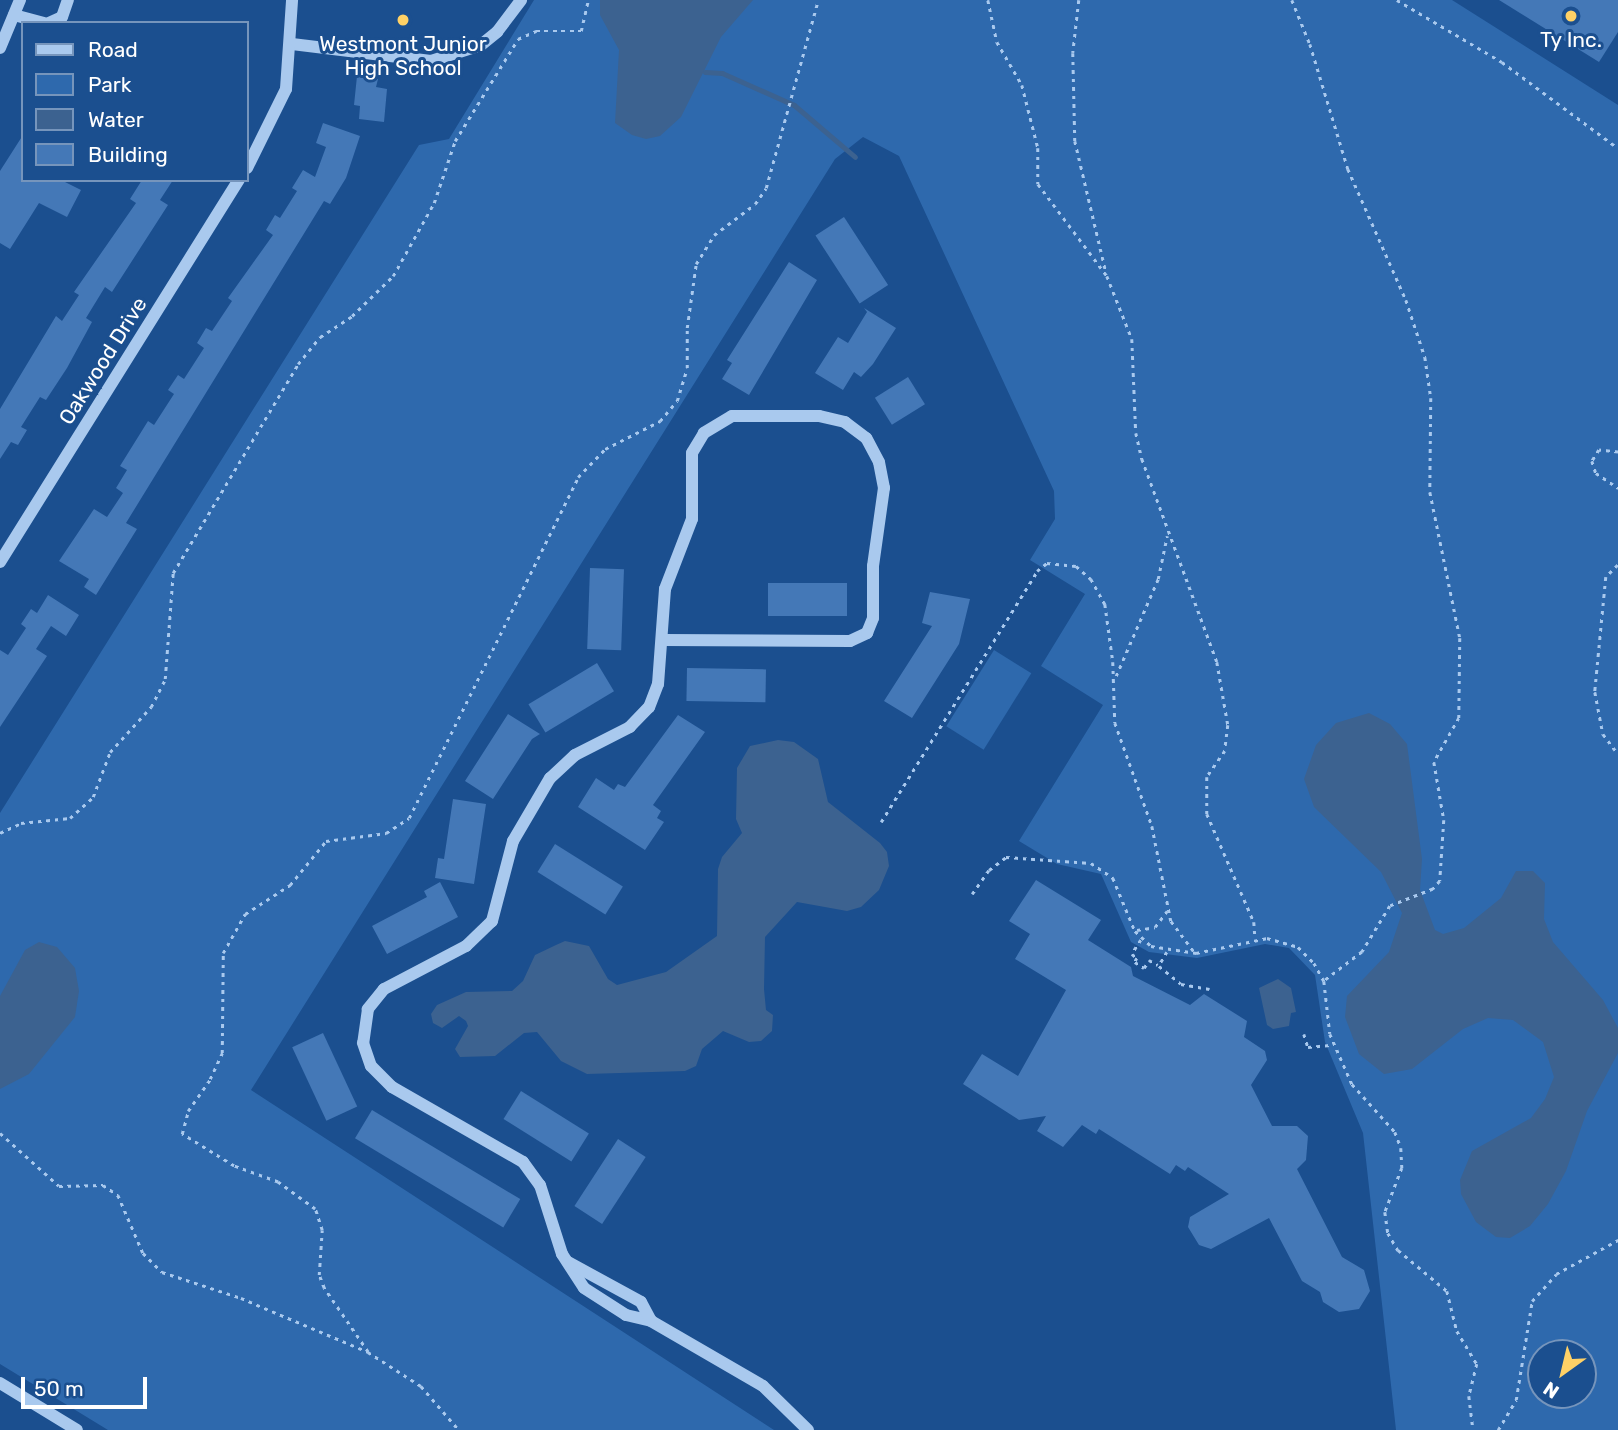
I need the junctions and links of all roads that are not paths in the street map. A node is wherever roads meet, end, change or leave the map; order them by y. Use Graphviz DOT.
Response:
graph roads {
  1 [pos="20,0"];
  2 [pos="68,0"];
  3 [pos="292,0"];
  4 [pos="521,0"];
  5 [pos="14,15"];
  6 [pos="36,21"];
  7 [pos="53,21"];
  8 [pos="292,44"];
  9 [pos="0,48"];
  10 [pos="248,166"];
  11 [pos="238,182"];
  12 [pos="0,562"];
  13 [pos="663,640"];
  14 [pos="568,1262"];
  15 [pos="651,1321"];
  16 [pos="0,1383"];
  17 [pos="77,1430"];
  18 [pos="808,1430"];
  1 -- 5 [label="street"];
  2 -- 7 [label="street"];
  3 -- 8 [label="street"];
  4 -- 8 [label="street"];
  5 -- 6 [label="street"];
  5 -- 9 [label="street"];
  8 -- 10 [label="street"];
  11 -- 12 [label="street, Oakwood Drive"];
  13 -- 13 [label="street"];
  13 -- 14 [label="street"];
  14 -- 15 [label="street"];
  14 -- 15 [label="street"];
  15 -- 18 [label="street"];
  16 -- 17 [label="street"];
}
